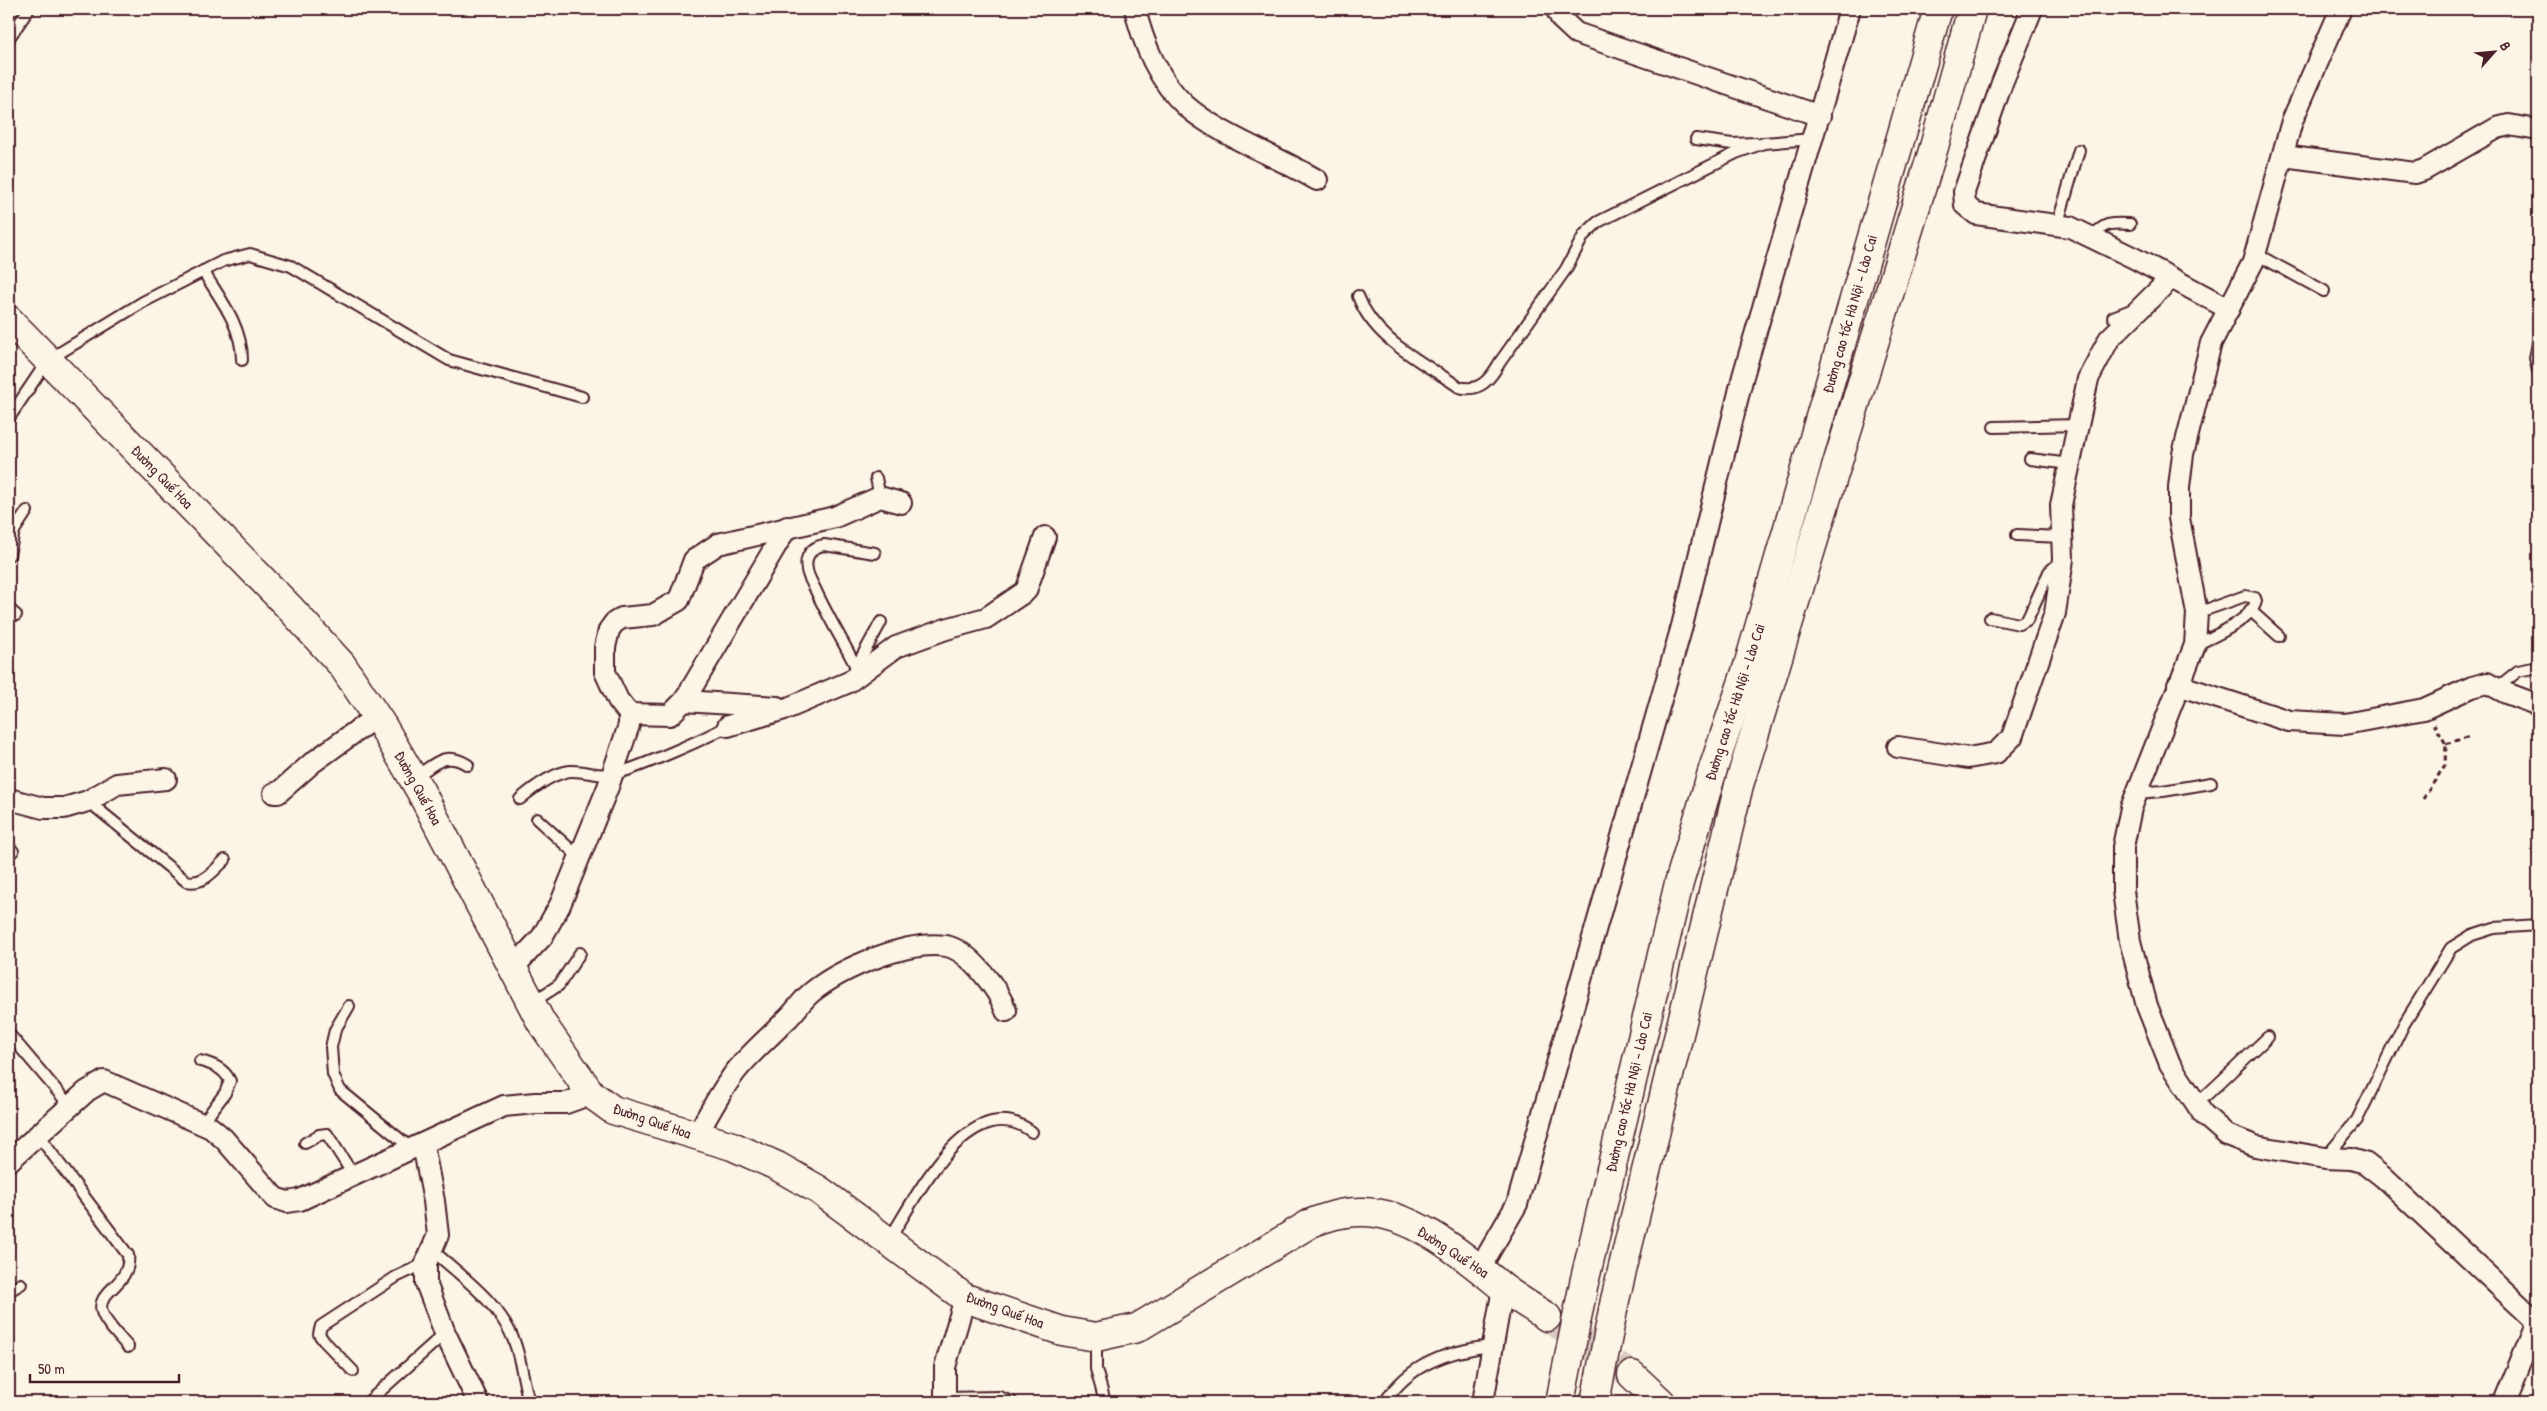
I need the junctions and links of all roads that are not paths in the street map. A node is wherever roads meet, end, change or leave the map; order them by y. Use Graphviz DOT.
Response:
graph roads {
  1 [pos="29,9"];
  2 [pos="1135,9"];
  3 [pos="1556,9"];
  4 [pos="1850,9"];
  5 [pos="1938,9"];
  6 [pos="1972,9"];
  7 [pos="2032,9"];
  8 [pos="2341,9"];
  9 [pos="9,38"];
  10 [pos="1820,116"];
  11 [pos="2538,130"];
  12 [pos="1696,139"];
  13 [pos="1812,139"];
  14 [pos="1764,143"];
  15 [pos="2079,150"];
  16 [pos="2283,156"];
  17 [pos="1316,180"];
  18 [pos="2130,224"];
  19 [pos="2057,226"];
  20 [pos="2093,238"];
  21 [pos="2256,254"];
  22 [pos="203,271"];
  23 [pos="2171,278"];
  24 [pos="2324,291"];
  25 [pos="1358,296"];
  26 [pos="2142,306"];
  27 [pos="2229,309"];
  28 [pos="2113,317"];
  29 [pos="9,320"];
  30 [pos="2538,343"];
  31 [pos="48,360"];
  32 [pos="242,360"];
  33 [pos="2538,371"];
  34 [pos="582,396"];
  35 [pos="9,418"];
  36 [pos="2078,425"];
  37 [pos="1994,427"];
  38 [pos="2030,459"];
  39 [pos="2070,464"];
  40 [pos="901,504"];
  41 [pos="27,511"];
  42 [pos="787,527"];
  43 [pos="12,529"];
  44 [pos="2017,536"];
  45 [pos="1045,537"];
  46 [pos="2062,537"];
  47 [pos="876,553"];
  48 [pos="9,555"];
  49 [pos="2063,559"];
  50 [pos="2250,610"];
  51 [pos="2197,613"];
  52 [pos="1990,618"];
  53 [pos="881,622"];
  54 [pos="2279,636"];
  55 [pos="2195,645"];
  56 [pos="2538,667"];
  57 [pos="852,674"];
  58 [pos="2178,686"];
  59 [pos="2498,687"];
  60 [pos="737,698"];
  61 [pos="684,700"];
  62 [pos="2538,705"];
  63 [pos="788,708"];
  64 [pos="629,714"];
  65 [pos="377,716"];
  66 [pos="728,726"];
  67 [pos="1898,747"];
  68 [pos="468,764"];
  69 [pos="612,775"];
  70 [pos="166,779"];
  71 [pos="413,779"];
  72 [pos="2211,783"];
  73 [pos="2136,793"];
  74 [pos="274,794"];
  75 [pos="9,799"];
  76 [pos="520,799"];
  77 [pos="88,801"];
  78 [pos="537,820"];
  79 [pos="579,857"];
  80 [pos="225,860"];
  81 [pos="2538,925"];
  82 [pos="580,953"];
  83 [pos="513,968"];
  84 [pos="531,1003"];
  85 [pos="349,1006"];
  86 [pos="1006,1011"];
  87 [pos="9,1034"];
  88 [pos="2268,1037"];
  89 [pos="200,1061"];
  90 [pos="591,1094"];
  91 [pos="2196,1104"];
  92 [pos="70,1106"];
  93 [pos="202,1124"];
  94 [pos="1032,1132"];
  95 [pos="38,1135"];
  96 [pos="696,1136"];
  97 [pos="305,1142"];
  98 [pos="417,1147"];
  99 [pos="2325,1158"];
  100 [pos="9,1161"];
  101 [pos="354,1176"];
  102 [pos="888,1242"];
  103 [pos="429,1256"];
  104 [pos="1480,1268"];
  105 [pos="21,1284"];
  106 [pos="1503,1288"];
  107 [pos="9,1291"];
  108 [pos="966,1298"];
  109 [pos="1547,1318"];
  110 [pos="2538,1320"];
  111 [pos="445,1333"];
  112 [pos="1096,1338"];
  113 [pos="128,1346"];
  114 [pos="1491,1346"];
  115 [pos="354,1371"];
  116 [pos="1632,1375"];
  117 [pos="528,1398"];
  118 [pos="945,1400"];
  119 [pos="368,1402"];
  120 [pos="478,1402"];
  121 [pos="1012,1402"];
  122 [pos="1105,1402"];
  123 [pos="1385,1402"];
  124 [pos="1483,1402"];
  125 [pos="1560,1402"];
  126 [pos="1595,1402"];
  127 [pos="1661,1402"];
  128 [pos="2504,1402"];
  1 -- 9 [label="lane"];
  2 -- 17 [label="street"];
  3 -- 10 [label="street"];
  4 -- 10 [label="street"];
  5 -- 125 [label="main road, Đường cao tốc Hà Nội - Lào Cai"];
  6 -- 126 [label="main road, Đường cao tốc Hà Nội - Lào Cai"];
  7 -- 19 [label="street"];
  8 -- 16 [label="street"];
  10 -- 13 [label="street"];
  11 -- 16 [label="street"];
  12 -- 14 [label="lane"];
  13 -- 14 [label="lane"];
  13 -- 104 [label="street"];
  14 -- 25 [label="lane"];
  15 -- 19 [label="lane"];
  16 -- 21 [label="street"];
  18 -- 20 [label="lane"];
  19 -- 20 [label="street"];
  20 -- 23 [label="street"];
  21 -- 24 [label="lane"];
  21 -- 27 [label="street"];
  22 -- 31 [label="lane"];
  22 -- 32 [label="lane"];
  22 -- 34 [label="lane"];
  23 -- 26 [label="street"];
  23 -- 27 [label="street"];
  26 -- 28 [label="lane"];
  26 -- 36 [label="street"];
  27 -- 51 [label="street"];
  29 -- 31 [label="main road, Đường Quế Hoa"];
  30 -- 33 [label="lane"];
  31 -- 35 [label="lane"];
  31 -- 65 [label="main road, Đường Quế Hoa"];
  36 -- 37 [label="lane"];
  36 -- 39 [label="street"];
  38 -- 39 [label="lane"];
  39 -- 46 [label="street"];
  40 -- 42 [label="street"];
  41 -- 43 [label="lane"];
  42 -- 61 [label="street"];
  42 -- 64 [label="street"];
  43 -- 48 [label="lane"];
  44 -- 46 [label="lane"];
  45 -- 57 [label="street"];
  46 -- 49 [label="street"];
  47 -- 57 [label="lane"];
  49 -- 52 [label="lane"];
  49 -- 67 [label="street"];
  50 -- 51 [label="lane"];
  50 -- 54 [label="lane"];
  50 -- 55 [label="lane"];
  51 -- 55 [label="street"];
  53 -- 57 [label="lane"];
  55 -- 58 [label="street"];
  56 -- 59 [label="lane"];
  57 -- 63 [label="street"];
  58 -- 59 [label="street"];
  58 -- 73 [label="street"];
  59 -- 62 [label="street"];
  60 -- 61 [label="street"];
  60 -- 63 [label="street"];
  60 -- 66 [label="lane"];
  61 -- 64 [label="street"];
  63 -- 66 [label="street"];
  64 -- 69 [label="street"];
  65 -- 71 [label="main road, Đường Quế Hoa"];
  65 -- 74 [label="street"];
  66 -- 69 [label="lane"];
  68 -- 71 [label="lane"];
  69 -- 76 [label="lane"];
  69 -- 79 [label="street"];
  70 -- 77 [label="street"];
  71 -- 83 [label="main road, Đường Quế Hoa"];
  72 -- 73 [label="lane"];
  73 -- 91 [label="street"];
  75 -- 77 [label="street"];
  77 -- 80 [label="lane"];
  78 -- 79 [label="lane"];
  79 -- 83 [label="street"];
  81 -- 99 [label="lane"];
  82 -- 84 [label="lane"];
  83 -- 84 [label="main road, Đường Quế Hoa"];
  84 -- 90 [label="main road, Đường Quế Hoa"];
  85 -- 98 [label="lane"];
  86 -- 96 [label="street"];
  87 -- 92 [label="lane"];
  88 -- 91 [label="lane"];
  89 -- 93 [label="lane"];
  90 -- 96 [label="main road, Đường Quế Hoa"];
  90 -- 98 [label="street"];
  91 -- 99 [label="street"];
  92 -- 93 [label="street"];
  92 -- 95 [label="street"];
  93 -- 101 [label="street"];
  94 -- 102 [label="lane"];
  95 -- 100 [label="street"];
  95 -- 113 [label="lane"];
  96 -- 102 [label="main road, Đường Quế Hoa"];
  97 -- 101 [label="lane"];
  98 -- 101 [label="street"];
  98 -- 103 [label="street"];
  99 -- 110 [label="street"];
  102 -- 108 [label="main road, Đường Quế Hoa"];
  103 -- 111 [label="street"];
  103 -- 115 [label="lane"];
  103 -- 117 [label="lane"];
  104 -- 106 [label="main road, Đường Quế Hoa"];
  104 -- 112 [label="main road, Đường Quế Hoa"];
  105 -- 107 [label="lane"];
  106 -- 109 [label="main road, Đường Quế Hoa"];
  106 -- 114 [label="street"];
  108 -- 112 [label="main road, Đường Quế Hoa"];
  108 -- 118 [label="street"];
  110 -- 128 [label="street"];
  111 -- 119 [label="lane"];
  111 -- 120 [label="street"];
  112 -- 122 [label="lane"];
  114 -- 123 [label="lane"];
  114 -- 124 [label="street"];
  116 -- 127 [label="main road"];
  118 -- 121 [label="lane"];
}
